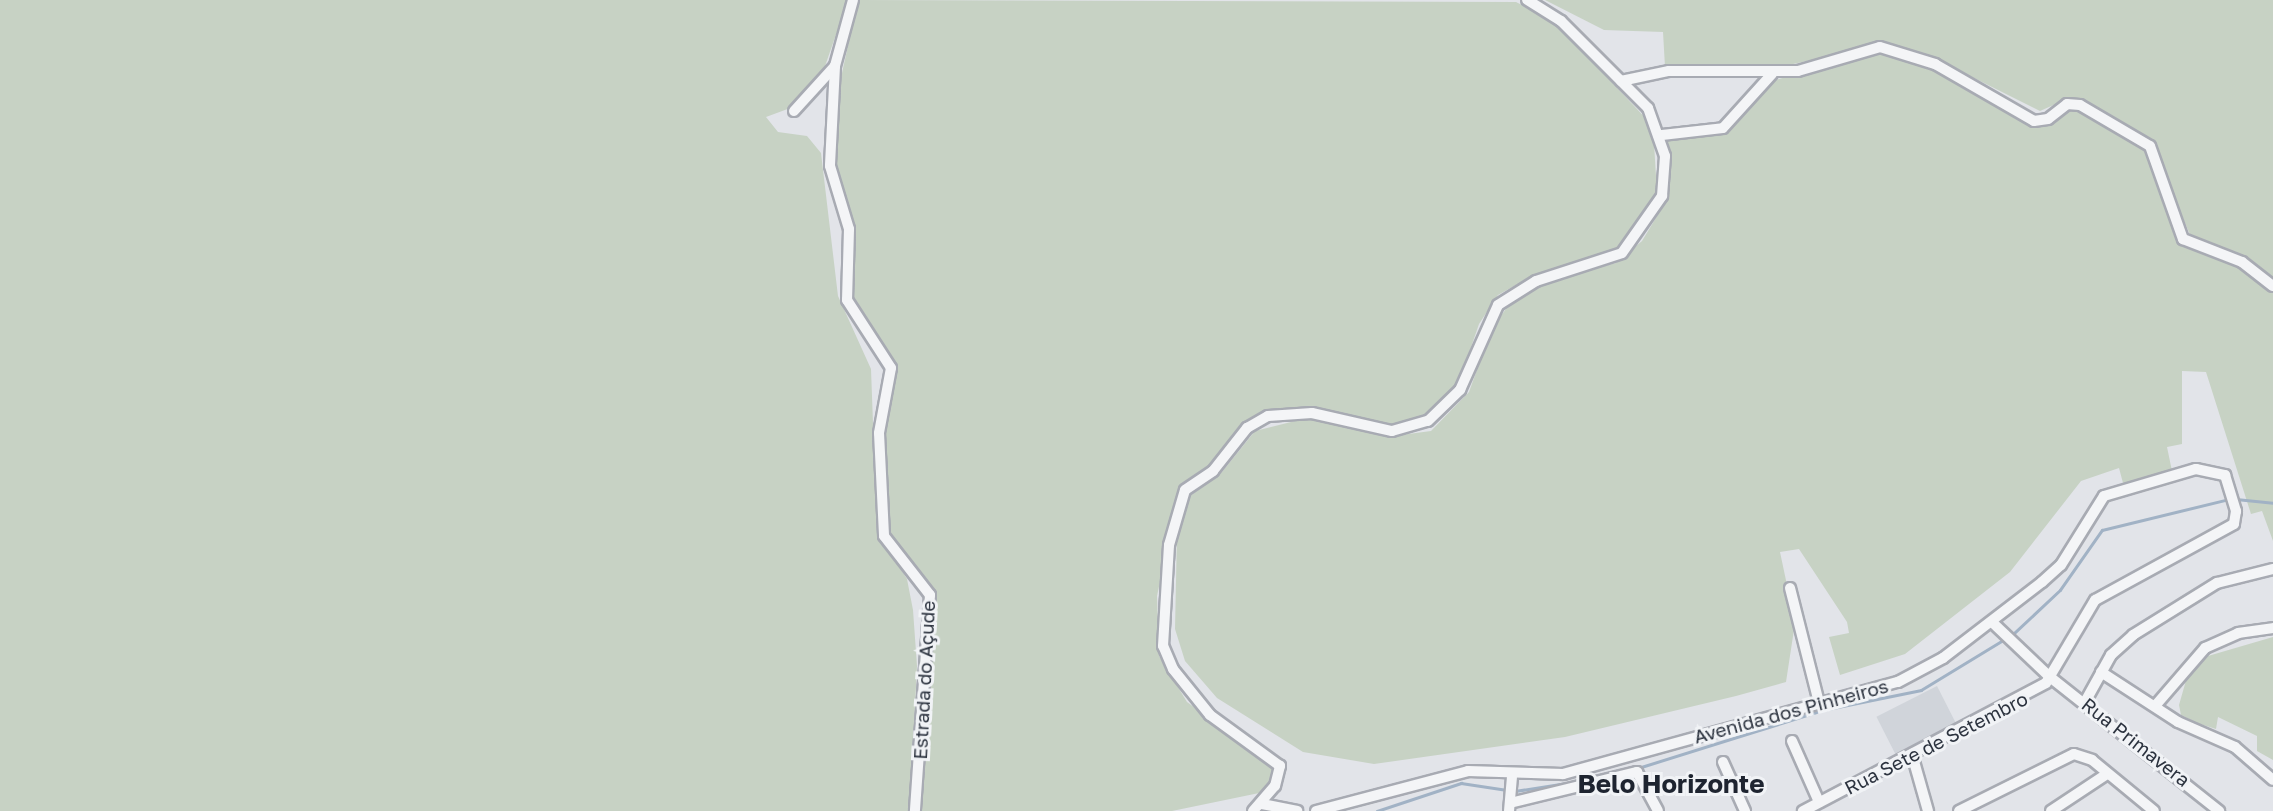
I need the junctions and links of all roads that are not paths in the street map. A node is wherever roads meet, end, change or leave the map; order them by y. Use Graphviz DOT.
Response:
graph roads {
  1 [pos="853,0"];
  2 [pos="1527,0"];
  3 [pos="835,66"];
  4 [pos="1773,73"];
  5 [pos="1621,81"];
  6 [pos="793,111"];
  7 [pos="1662,135"];
  8 [pos="2273,286"];
  9 [pos="2273,569"];
  10 [pos="1790,588"];
  11 [pos="1992,622"];
  12 [pos="2273,628"];
  13 [pos="2101,672"];
  14 [pos="2050,677"];
  15 [pos="2085,702"];
  16 [pos="1819,703"];
  17 [pos="2155,706"];
  18 [pos="1792,741"];
  19 [pos="1913,758"];
  20 [pos="1723,762"];
  21 [pos="2107,774"];
  22 [pos="1512,780"];
  23 [pos="2273,780"];
  24 [pos="1819,802"];
  25 [pos="1510,803"];
  26 [pos="1262,804"];
  27 [pos="915,811"];
  28 [pos="1252,811"];
  29 [pos="1297,811"];
  30 [pos="1316,811"];
  31 [pos="1658,811"];
  32 [pos="1745,811"];
  33 [pos="1803,811"];
  34 [pos="1928,811"];
  35 [pos="1959,811"];
  36 [pos="2051,811"];
  37 [pos="2154,811"];
  38 [pos="2219,811"];
  1 -- 3 [label="street, Estrada do Açude"];
  2 -- 5 [label="street"];
  3 -- 6 [label="street"];
  3 -- 27 [label="street, Estrada do Açude"];
  4 -- 5 [label="street"];
  4 -- 7 [label="street"];
  4 -- 8 [label="street"];
  5 -- 7 [label="street"];
  7 -- 26 [label="street"];
  9 -- 13 [label="street"];
  10 -- 16 [label="street"];
  11 -- 14 [label="street, Rua Primavera"];
  11 -- 14 [label="street, Avenida dos Pinheiros"];
  11 -- 16 [label="street, Avenida dos Pinheiros"];
  12 -- 17 [label="street"];
  13 -- 15 [label="street"];
  13 -- 17 [label="street"];
  14 -- 15 [label="street, Rua Primavera"];
  14 -- 19 [label="street, Rua Sete de Setembro"];
  15 -- 38 [label="street, Rua Primavera"];
  16 -- 22 [label="street, Avenida dos Pinheiros"];
  17 -- 23 [label="street"];
  18 -- 24 [label="street"];
  19 -- 24 [label="street, Rua Sete de Setembro"];
  19 -- 34 [label="street"];
  20 -- 32 [label="street"];
  21 -- 35 [label="street"];
  21 -- 36 [label="street"];
  21 -- 37 [label="street"];
  22 -- 25 [label="street"];
  22 -- 30 [label="street, Avenida dos Pinheiros"];
  24 -- 33 [label="street, Rua Sete de Setembro"];
  25 -- 31 [label="street"];
  26 -- 28 [label="street"];
  26 -- 29 [label="street"];
}
